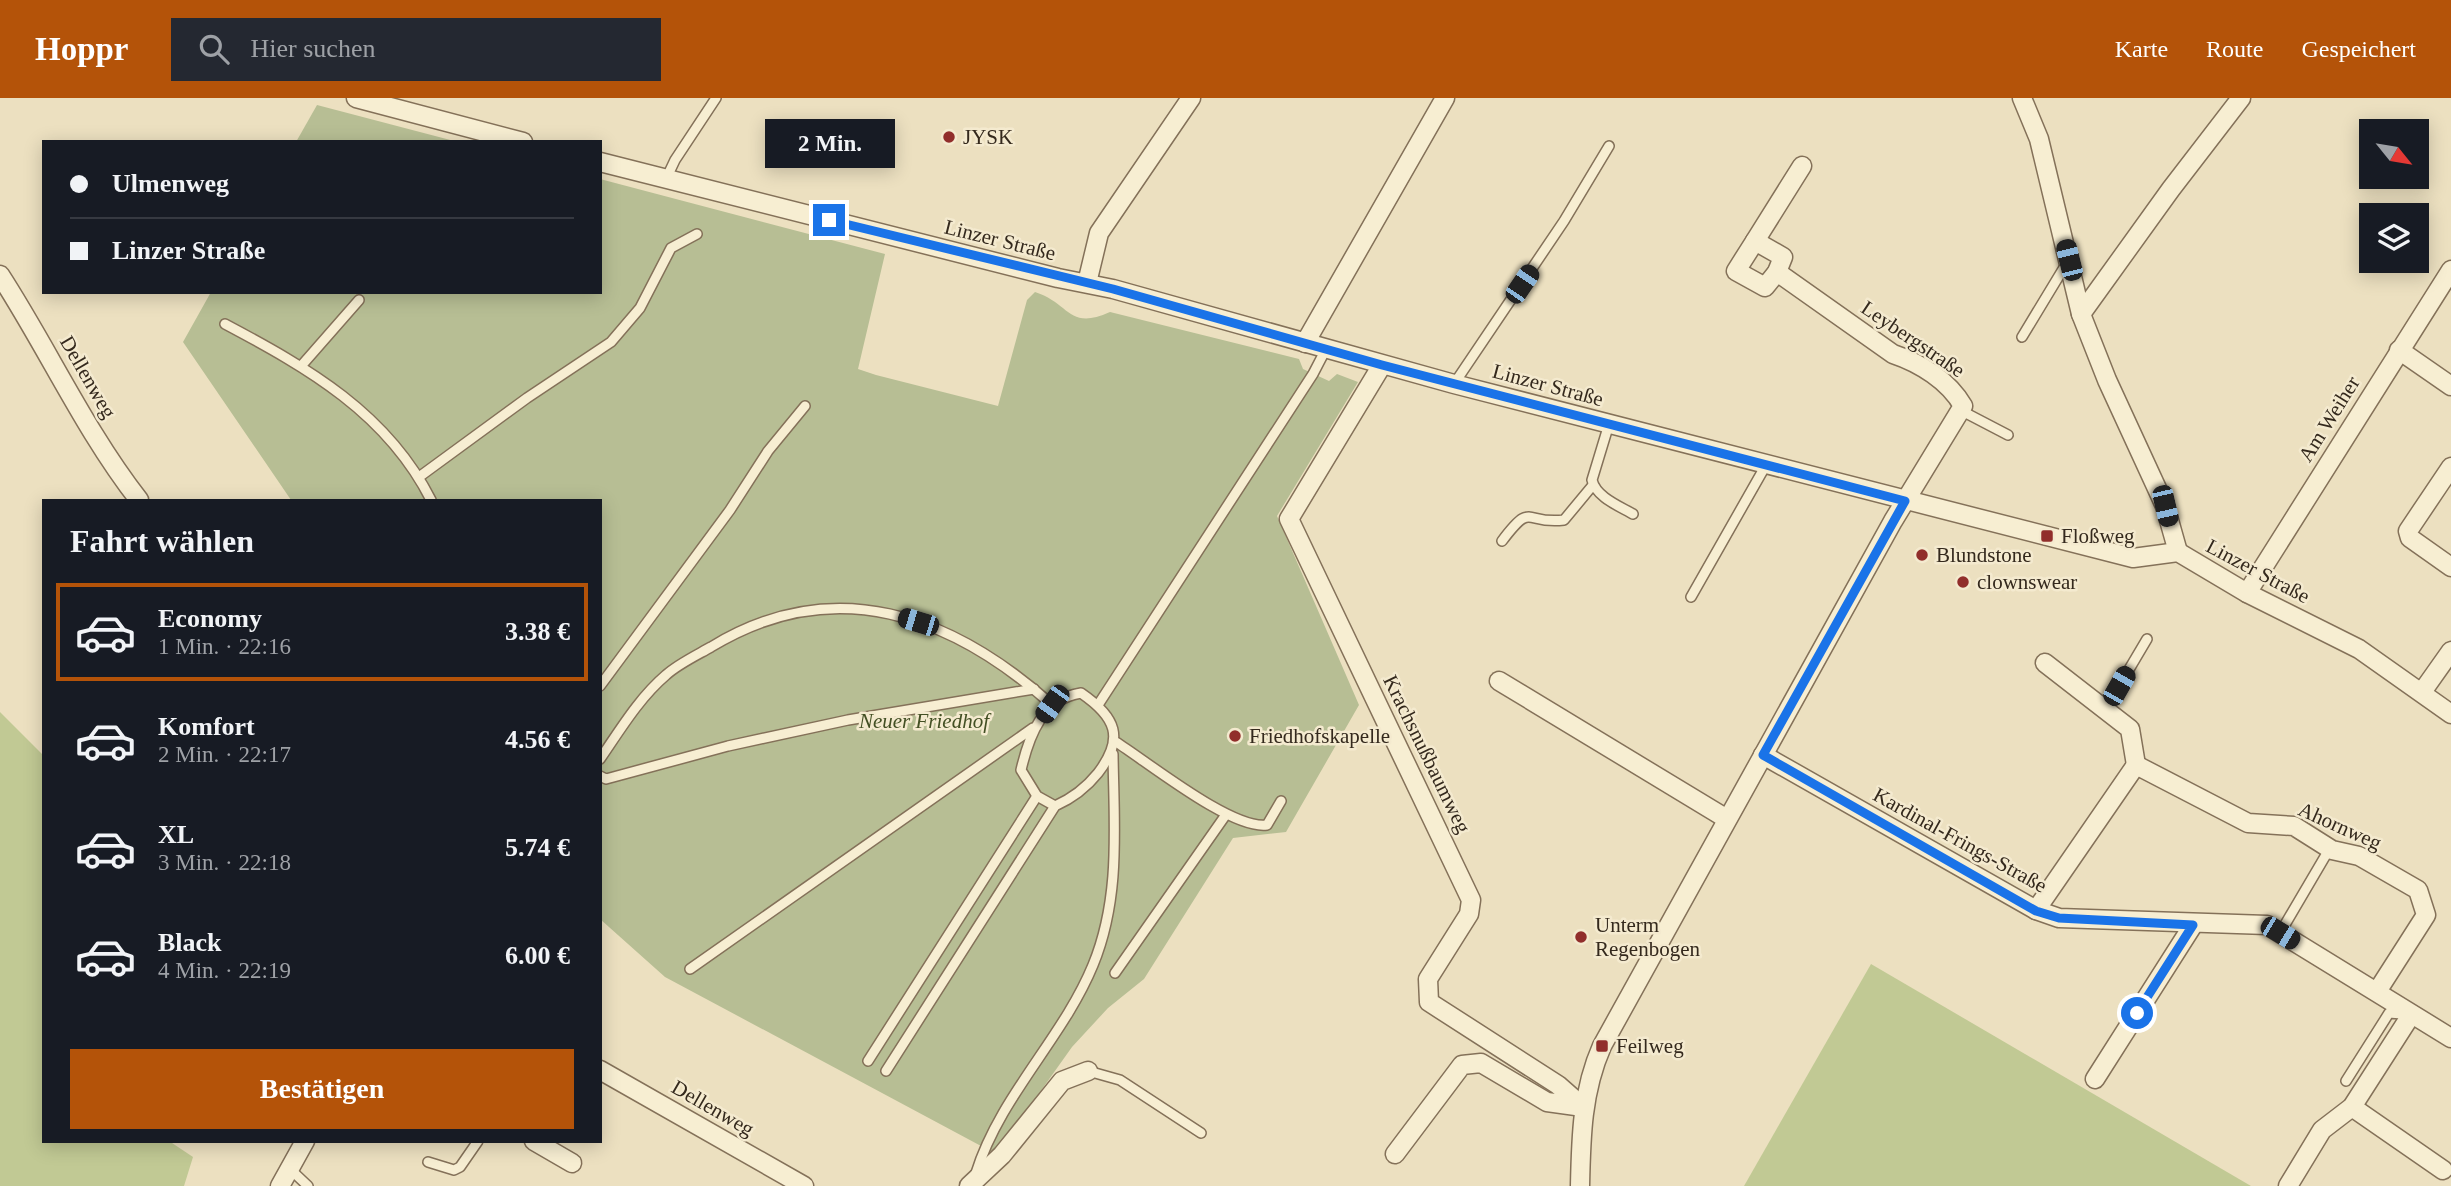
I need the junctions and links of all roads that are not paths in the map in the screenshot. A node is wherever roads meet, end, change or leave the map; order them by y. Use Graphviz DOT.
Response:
graph roads {
  1 [pos="356,98"];
  2 [pos="716,98"];
  3 [pos="1191,98"];
  4 [pos="1445,98"];
  5 [pos="2022,98"];
  6 [pos="2241,98"];
  7 [pos="515,140"];
  8 [pos="1609,146"];
  9 [pos="602,163"];
  10 [pos="1802,166"];
  11 [pos="666,179"];
  12 [pos="697,234"];
  13 [pos="1755,241"];
  14 [pos="2069,260"];
  15 [pos="2451,270"];
  16 [pos="1777,272"];
  17 [pos="0,275"];
  18 [pos="1087,283"];
  19 [pos="359,300"];
  20 [pos="2081,314"];
  21 [pos="225,324"];
  22 [pos="2022,337"];
  23 [pos="1305,343"];
  24 [pos="1326,349"];
  25 [pos="2399,350"];
  26 [pos="302,365"];
  27 [pos="1382,365"];
  28 [pos="1454,384"];
  29 [pos="2451,386"];
  30 [pos="805,406"];
  31 [pos="1960,410"];
  32 [pos="1609,424"];
  33 [pos="2008,435"];
  34 [pos="1766,465"];
  35 [pos="2451,467"];
  36 [pos="419,477"];
  37 [pos="1593,485"];
  38 [pos="138,499"];
  39 [pos="430,499"];
  40 [pos="1905,501"];
  41 [pos="1633,514"];
  42 [pos="1502,541"];
  43 [pos="2178,552"];
  44 [pos="2451,566"];
  45 [pos="2247,593"];
  46 [pos="1690,597"];
  47 [pos="2147,639"];
  48 [pos="2451,650"];
  49 [pos="2045,663"];
  50 [pos="1499,681"];
  51 [pos="602,683"];
  52 [pos="1034,689"];
  53 [pos="2422,692"];
  54 [pos="1052,704"];
  55 [pos="1098,705"];
  56 [pos="2105,710"];
  57 [pos="2451,714"];
  58 [pos="1035,727"];
  59 [pos="1116,743"];
  60 [pos="1112,754"];
  61 [pos="1763,755"];
  62 [pos="602,756"];
  63 [pos="2136,765"];
  64 [pos="602,777"];
  65 [pos="1037,796"];
  66 [pos="1281,801"];
  67 [pos="1055,806"];
  68 [pos="1225,816"];
  69 [pos="1727,819"];
  70 [pos="2330,848"];
  71 [pos="2036,911"];
  72 [pos="2193,925"];
  73 [pos="2280,933"];
  74 [pos="690,969"];
  75 [pos="1115,973"];
  76 [pos="2378,990"];
  77 [pos="2411,1015"];
  78 [pos="2451,1038"];
  79 [pos="868,1061"];
  80 [pos="602,1071"];
  81 [pos="886,1071"];
  82 [pos="1088,1071"];
  83 [pos="2095,1079"];
  84 [pos="2346,1081"];
  85 [pos="1583,1107"];
  86 [pos="2352,1108"];
  87 [pos="1201,1133"];
  88 [pos="304,1143"];
  89 [pos="477,1143"];
  90 [pos="537,1143"];
  91 [pos="1395,1154"];
  92 [pos="428,1162"];
  93 [pos="572,1163"];
  94 [pos="290,1169"];
  95 [pos="2443,1170"];
  96 [pos="972,1182"];
  97 [pos="280,1186"];
  98 [pos="308,1186"];
  99 [pos="804,1186"];
  100 [pos="1580,1186"];
  101 [pos="2288,1186"];
  1 -- 7 [label="street"];
  2 -- 11 [label="lane"];
  3 -- 18 [label="street"];
  4 -- 23 [label="street"];
  5 -- 14 [label="street"];
  6 -- 20 [label="street"];
  8 -- 28 [label="lane"];
  9 -- 11 [label="street, Linzer Straße"];
  10 -- 13 [label="street"];
  11 -- 18 [label="street, Linzer Straße"];
  12 -- 36 [label="lane"];
  13 -- 16 [label="street"];
  13 -- 16 [label="street"];
  14 -- 20 [label="street"];
  14 -- 22 [label="lane"];
  15 -- 25 [label="street, Am Weiher"];
  16 -- 31 [label="street, Leybergstraße"];
  17 -- 38 [label="street, Dellenweg"];
  18 -- 23 [label="street, Linzer Straße"];
  19 -- 26 [label="lane"];
  20 -- 43 [label="street"];
  21 -- 26 [label="lane"];
  23 -- 24 [label="street, Linzer Straße"];
  24 -- 27 [label="street, Linzer Straße"];
  24 -- 55 [label="lane"];
  25 -- 29 [label="street"];
  25 -- 45 [label="street, Am Weiher"];
  26 -- 36 [label="lane"];
  27 -- 28 [label="street, Linzer Straße"];
  27 -- 85 [label="street, Krachsnußbaumweg"];
  28 -- 32 [label="street, Linzer Straße"];
  30 -- 51 [label="lane"];
  31 -- 33 [label="lane"];
  31 -- 40 [label="street, Leybergstraße"];
  32 -- 34 [label="street, Linzer Straße"];
  32 -- 37 [label="lane"];
  34 -- 40 [label="street, Linzer Straße"];
  34 -- 46 [label="lane"];
  35 -- 44 [label="street"];
  36 -- 39 [label="lane"];
  37 -- 41 [label="lane"];
  37 -- 42 [label="lane"];
  40 -- 43 [label="street, Linzer Straße"];
  40 -- 61 [label="street"];
  43 -- 45 [label="street, Linzer Straße"];
  45 -- 53 [label="street, Linzer Straße"];
  47 -- 56 [label="lane"];
  48 -- 53 [label="street"];
  49 -- 56 [label="street"];
  50 -- 69 [label="street"];
  52 -- 54 [label="lane"];
  52 -- 62 [label="lane"];
  52 -- 64 [label="lane"];
  53 -- 57 [label="street, Linzer Straße"];
  54 -- 55 [label="lane"];
  54 -- 58 [label="lane"];
  55 -- 59 [label="lane"];
  56 -- 63 [label="street"];
  58 -- 65 [label="lane"];
  58 -- 74 [label="lane"];
  59 -- 60 [label="lane"];
  59 -- 68 [label="lane"];
  60 -- 67 [label="lane"];
  60 -- 96 [label="lane"];
  61 -- 69 [label="street"];
  61 -- 71 [label="street, Kardinal-Frings-Straße"];
  63 -- 70 [label="street, Ahornweg"];
  63 -- 71 [label="street"];
  65 -- 67 [label="lane"];
  65 -- 79 [label="lane"];
  66 -- 68 [label="lane"];
  67 -- 81 [label="lane"];
  68 -- 75 [label="lane"];
  69 -- 85 [label="street"];
  70 -- 73 [label="lane"];
  70 -- 76 [label="street, Ahornweg"];
  71 -- 72 [label="street, Kardinal-Frings-Straße"];
  72 -- 73 [label="street, Kardinal-Frings-Straße"];
  72 -- 83 [label="street"];
  73 -- 76 [label="street, Kardinal-Frings-Straße"];
  76 -- 77 [label="street, Kardinal-Frings-Straße"];
  77 -- 78 [label="street, Kardinal-Frings-Straße"];
  77 -- 84 [label="lane"];
  77 -- 86 [label="street"];
  80 -- 99 [label="street, Dellenweg"];
  82 -- 87 [label="lane"];
  82 -- 96 [label="street"];
  85 -- 91 [label="street"];
  85 -- 100 [label="street"];
  86 -- 95 [label="street"];
  86 -- 101 [label="street"];
  88 -- 94 [label="street"];
  89 -- 92 [label="lane"];
  90 -- 93 [label="street"];
  94 -- 97 [label="street"];
  94 -- 98 [label="lane"];
}
